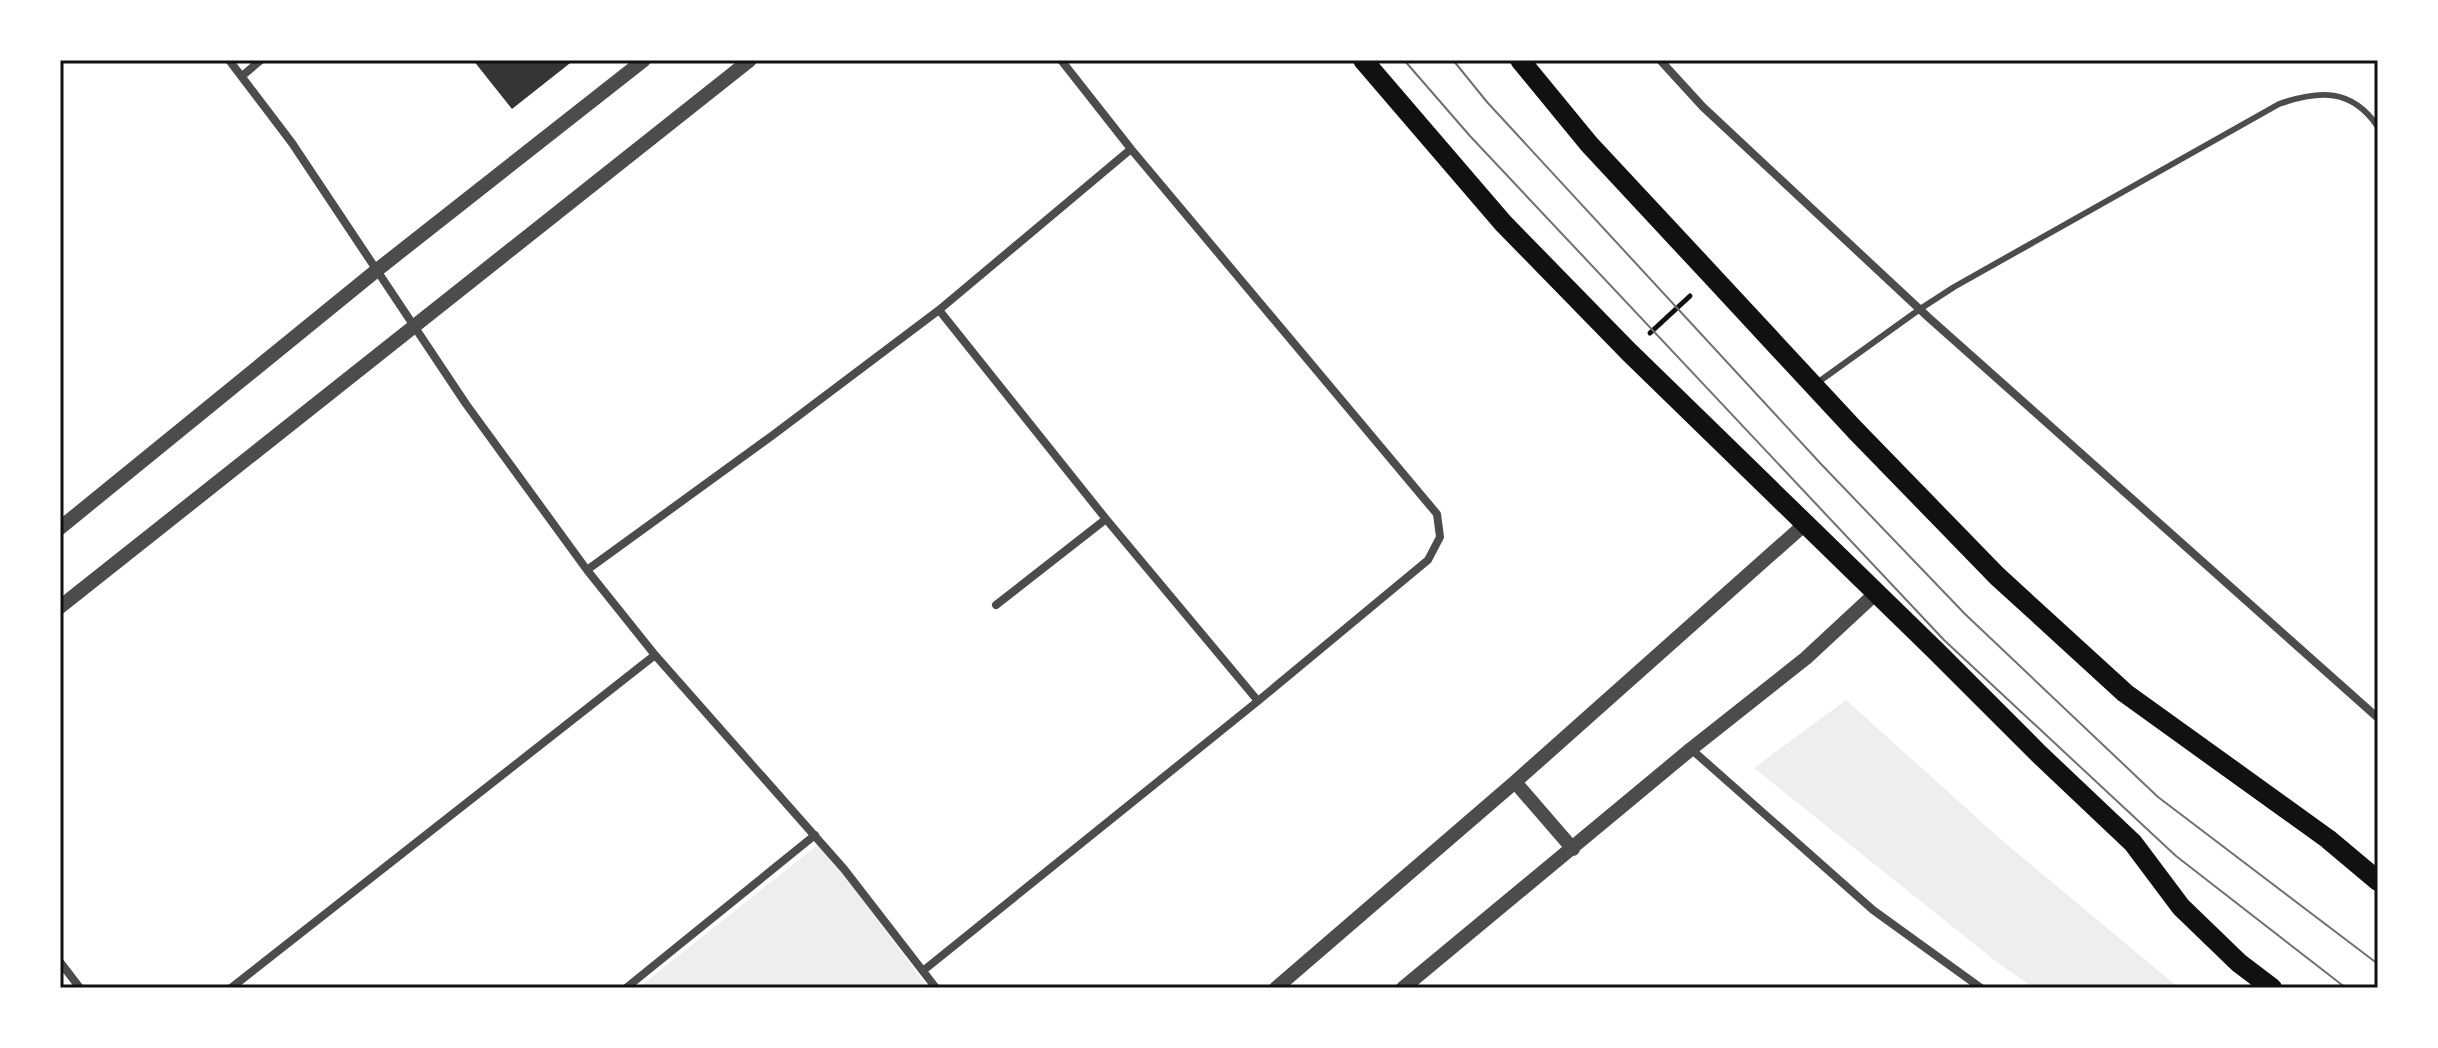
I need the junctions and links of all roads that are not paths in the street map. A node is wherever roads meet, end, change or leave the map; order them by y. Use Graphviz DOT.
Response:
graph roads {
  1 [pos="229,60"];
  2 [pos="261,60"];
  3 [pos="644,60"];
  4 [pos="750,60"];
  5 [pos="1061,60"];
  6 [pos="1363,60"];
  7 [pos="1520,60"];
  8 [pos="1660,60"];
  9 [pos="242,76"];
  10 [pos="2378,127"];
  11 [pos="1131,149"];
  12 [pos="377,270"];
  13 [pos="1920,309"];
  14 [pos="939,310"];
  15 [pos="413,326"];
  16 [pos="1814,386"];
  17 [pos="1106,519"];
  18 [pos="1805,524"];
  19 [pos="60,528"];
  20 [pos="587,570"];
  21 [pos="1876,593"];
  22 [pos="996,605"];
  23 [pos="60,607"];
  24 [pos="655,655"];
  25 [pos="1258,701"];
  26 [pos="2378,718"];
  27 [pos="1691,749"];
  28 [pos="1515,782"];
  29 [pos="815,835"];
  30 [pos="1573,849"];
  31 [pos="2378,881"];
  32 [pos="60,962"];
  33 [pos="924,970"];
  34 [pos="80,988"];
  35 [pos="231,988"];
  36 [pos="626,988"];
  37 [pos="936,988"];
  38 [pos="1276,988"];
  39 [pos="1403,988"];
  40 [pos="1981,988"];
  41 [pos="2272,988"];
  1 -- 9 [label="street"];
  2 -- 9 [label="street"];
  3 -- 12 [label="street"];
  4 -- 15 [label="street"];
  5 -- 11 [label="street"];
  6 -- 18 [label="main road"];
  7 -- 16 [label="main road"];
  8 -- 13 [label="street"];
  9 -- 12 [label="street"];
  10 -- 13 [label="lane"];
  11 -- 14 [label="street"];
  11 -- 25 [label="street"];
  12 -- 15 [label="street"];
  12 -- 19 [label="street"];
  13 -- 16 [label="lane"];
  13 -- 26 [label="street"];
  14 -- 17 [label="street"];
  14 -- 20 [label="street"];
  15 -- 20 [label="street"];
  15 -- 23 [label="street"];
  16 -- 31 [label="main road"];
  17 -- 22 [label="street"];
  17 -- 25 [label="street"];
  18 -- 21 [label="main road"];
  18 -- 28 [label="street"];
  20 -- 24 [label="street"];
  21 -- 27 [label="street"];
  21 -- 41 [label="main road"];
  24 -- 29 [label="street"];
  24 -- 35 [label="street"];
  25 -- 33 [label="street"];
  27 -- 30 [label="street"];
  27 -- 40 [label="street"];
  28 -- 30 [label="street"];
  28 -- 38 [label="street"];
  29 -- 33 [label="street"];
  29 -- 36 [label="street"];
  30 -- 39 [label="street"];
  32 -- 34 [label="street"];
  33 -- 37 [label="street"];
}
